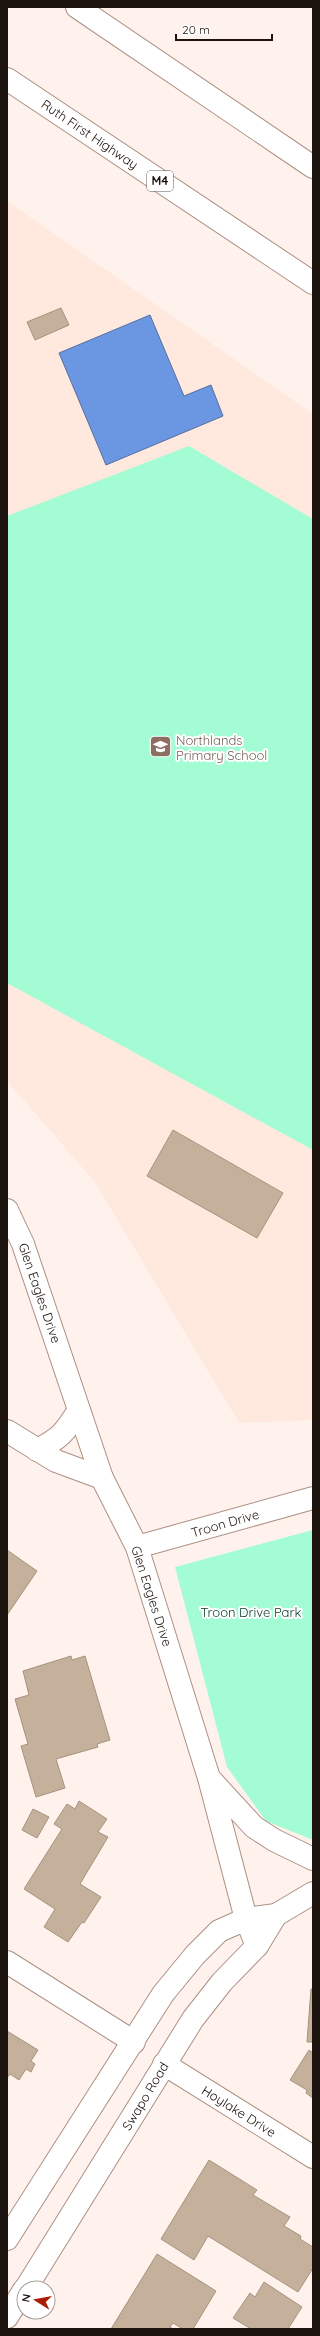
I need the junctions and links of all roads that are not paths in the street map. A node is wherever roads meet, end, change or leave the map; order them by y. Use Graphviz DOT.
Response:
graph roads {
  1 [pos="77,7"];
  2 [pos="7,79"];
  3 [pos="313,167"];
  4 [pos="313,283"];
  5 [pos="7,1210"];
  6 [pos="79,1410"];
  7 [pos="7,1431"];
  8 [pos="37,1450"];
  9 [pos="102,1478"];
  10 [pos="313,1498"];
  11 [pos="138,1547"];
  12 [pos="209,1778"];
  13 [pos="313,1859"];
  14 [pos="313,1894"];
  15 [pos="276,1915"];
  16 [pos="246,1919"];
  17 [pos="257,1946"];
  18 [pos="7,1962"];
  19 [pos="134,2042"];
  20 [pos="164,2064"];
  21 [pos="313,2157"];
  22 [pos="7,2239"];
  23 [pos="31,2280"];
  24 [pos="16,2303"];
  25 [pos="7,2317"];
  1 -- 3 [label="main road"];
  2 -- 4 [label="main road, Ruth First Highway / M4"];
  5 -- 6 [label="main road, Glen Eagles Drive"];
  6 -- 8 [label="main road"];
  6 -- 9 [label="main road, Glen Eagles Drive"];
  7 -- 8 [label="main road"];
  8 -- 9 [label="main road"];
  9 -- 11 [label="main road, Glen Eagles Drive"];
  10 -- 11 [label="main road, Troon Drive"];
  11 -- 12 [label="main road, Glen Eagles Drive"];
  12 -- 13 [label="main road"];
  12 -- 16 [label="main road, Glen Eagles Drive"];
  14 -- 15 [label="main road, Swapo Road"];
  15 -- 16 [label="main road, Swapo Road"];
  15 -- 17 [label="main road, Swapo Road"];
  16 -- 17 [label="main road, Glen Eagles Drive"];
  16 -- 19 [label="main road, Swapo Road"];
  17 -- 20 [label="main road, Swapo Road"];
  18 -- 19 [label="main road"];
  19 -- 22 [label="main road, Swapo Road"];
  20 -- 21 [label="main road, Hoylake Drive"];
  20 -- 23 [label="main road, Swapo Road"];
  24 -- 25 [label="main road, Swapo Road"];
}
